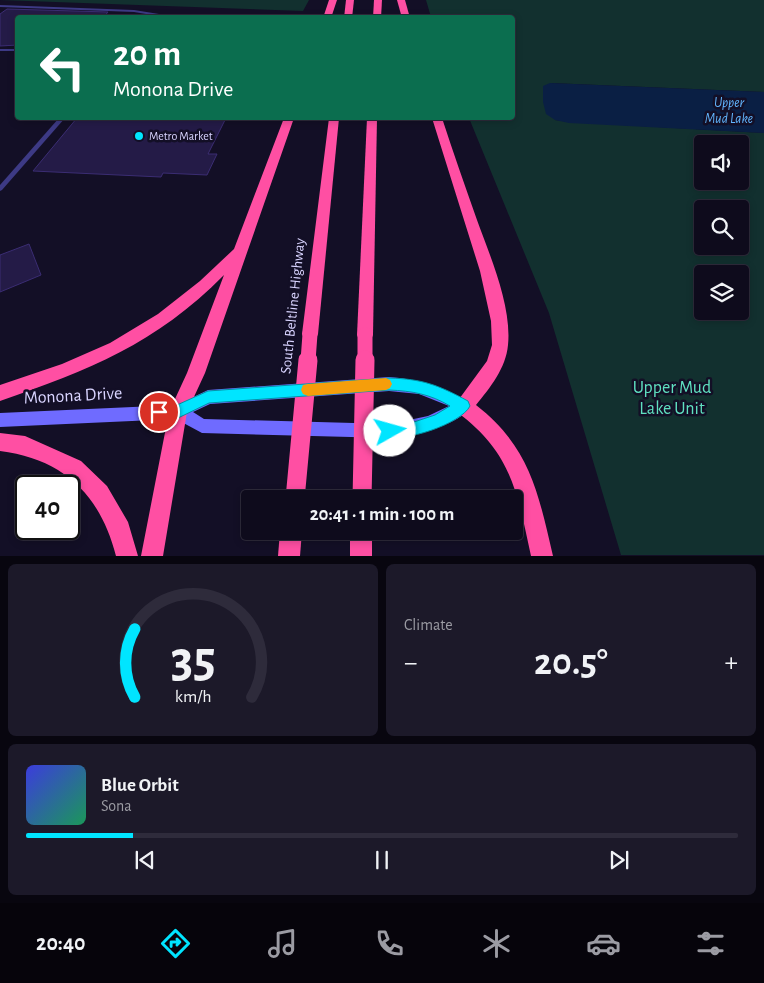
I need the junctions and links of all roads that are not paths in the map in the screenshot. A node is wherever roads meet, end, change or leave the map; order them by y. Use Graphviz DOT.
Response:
graph roads {
  1 [pos="334,0"];
  2 [pos="350,0"];
  3 [pos="378,0"];
  4 [pos="401,0"];
  5 [pos="0,6"];
  6 [pos="151,13"];
  7 [pos="163,15"];
  8 [pos="328,15"];
  9 [pos="348,15"];
  10 [pos="377,15"];
  11 [pos="405,15"];
  12 [pos="0,50"];
  13 [pos="15,50"];
  14 [pos="60,120"];
  15 [pos="288,120"];
  16 [pos="334,120"];
  17 [pos="372,120"];
  18 [pos="438,120"];
  19 [pos="0,189"];
  20 [pos="240,251"];
  21 [pos="0,393"];
  22 [pos="463,406"];
  23 [pos="178,412"];
  24 [pos="0,420"];
  25 [pos="0,442"];
  26 [pos="295,490"];
  27 [pos="362,490"];
  28 [pos="291,540"];
  29 [pos="361,540"];
  30 [pos="128,556"];
  31 [pos="152,556"];
  32 [pos="289,556"];
  33 [pos="361,556"];
  34 [pos="542,556"];
  1 -- 8 [label="highway"];
  2 -- 9 [label="highway"];
  3 -- 10 [label="highway"];
  4 -- 11 [label="highway"];
  5 -- 6 [label="lane"];
  6 -- 7 [label="lane"];
  12 -- 13 [label="lane"];
  14 -- 19 [label="lane"];
  15 -- 20 [label="highway"];
  16 -- 26 [label="highway, South Beltline Highway, bridge"];
  17 -- 27 [label="highway, bridge"];
  18 -- 22 [label="highway"];
  20 -- 21 [label="highway"];
  20 -- 23 [label="highway"];
  22 -- 23 [label="street, Monona Drive"];
  22 -- 23 [label="street"];
  22 -- 34 [label="highway"];
  23 -- 24 [label="street, Monona Drive"];
  23 -- 31 [label="highway"];
  25 -- 30 [label="highway"];
  28 -- 32 [label="highway"];
  29 -- 33 [label="highway"];
}
